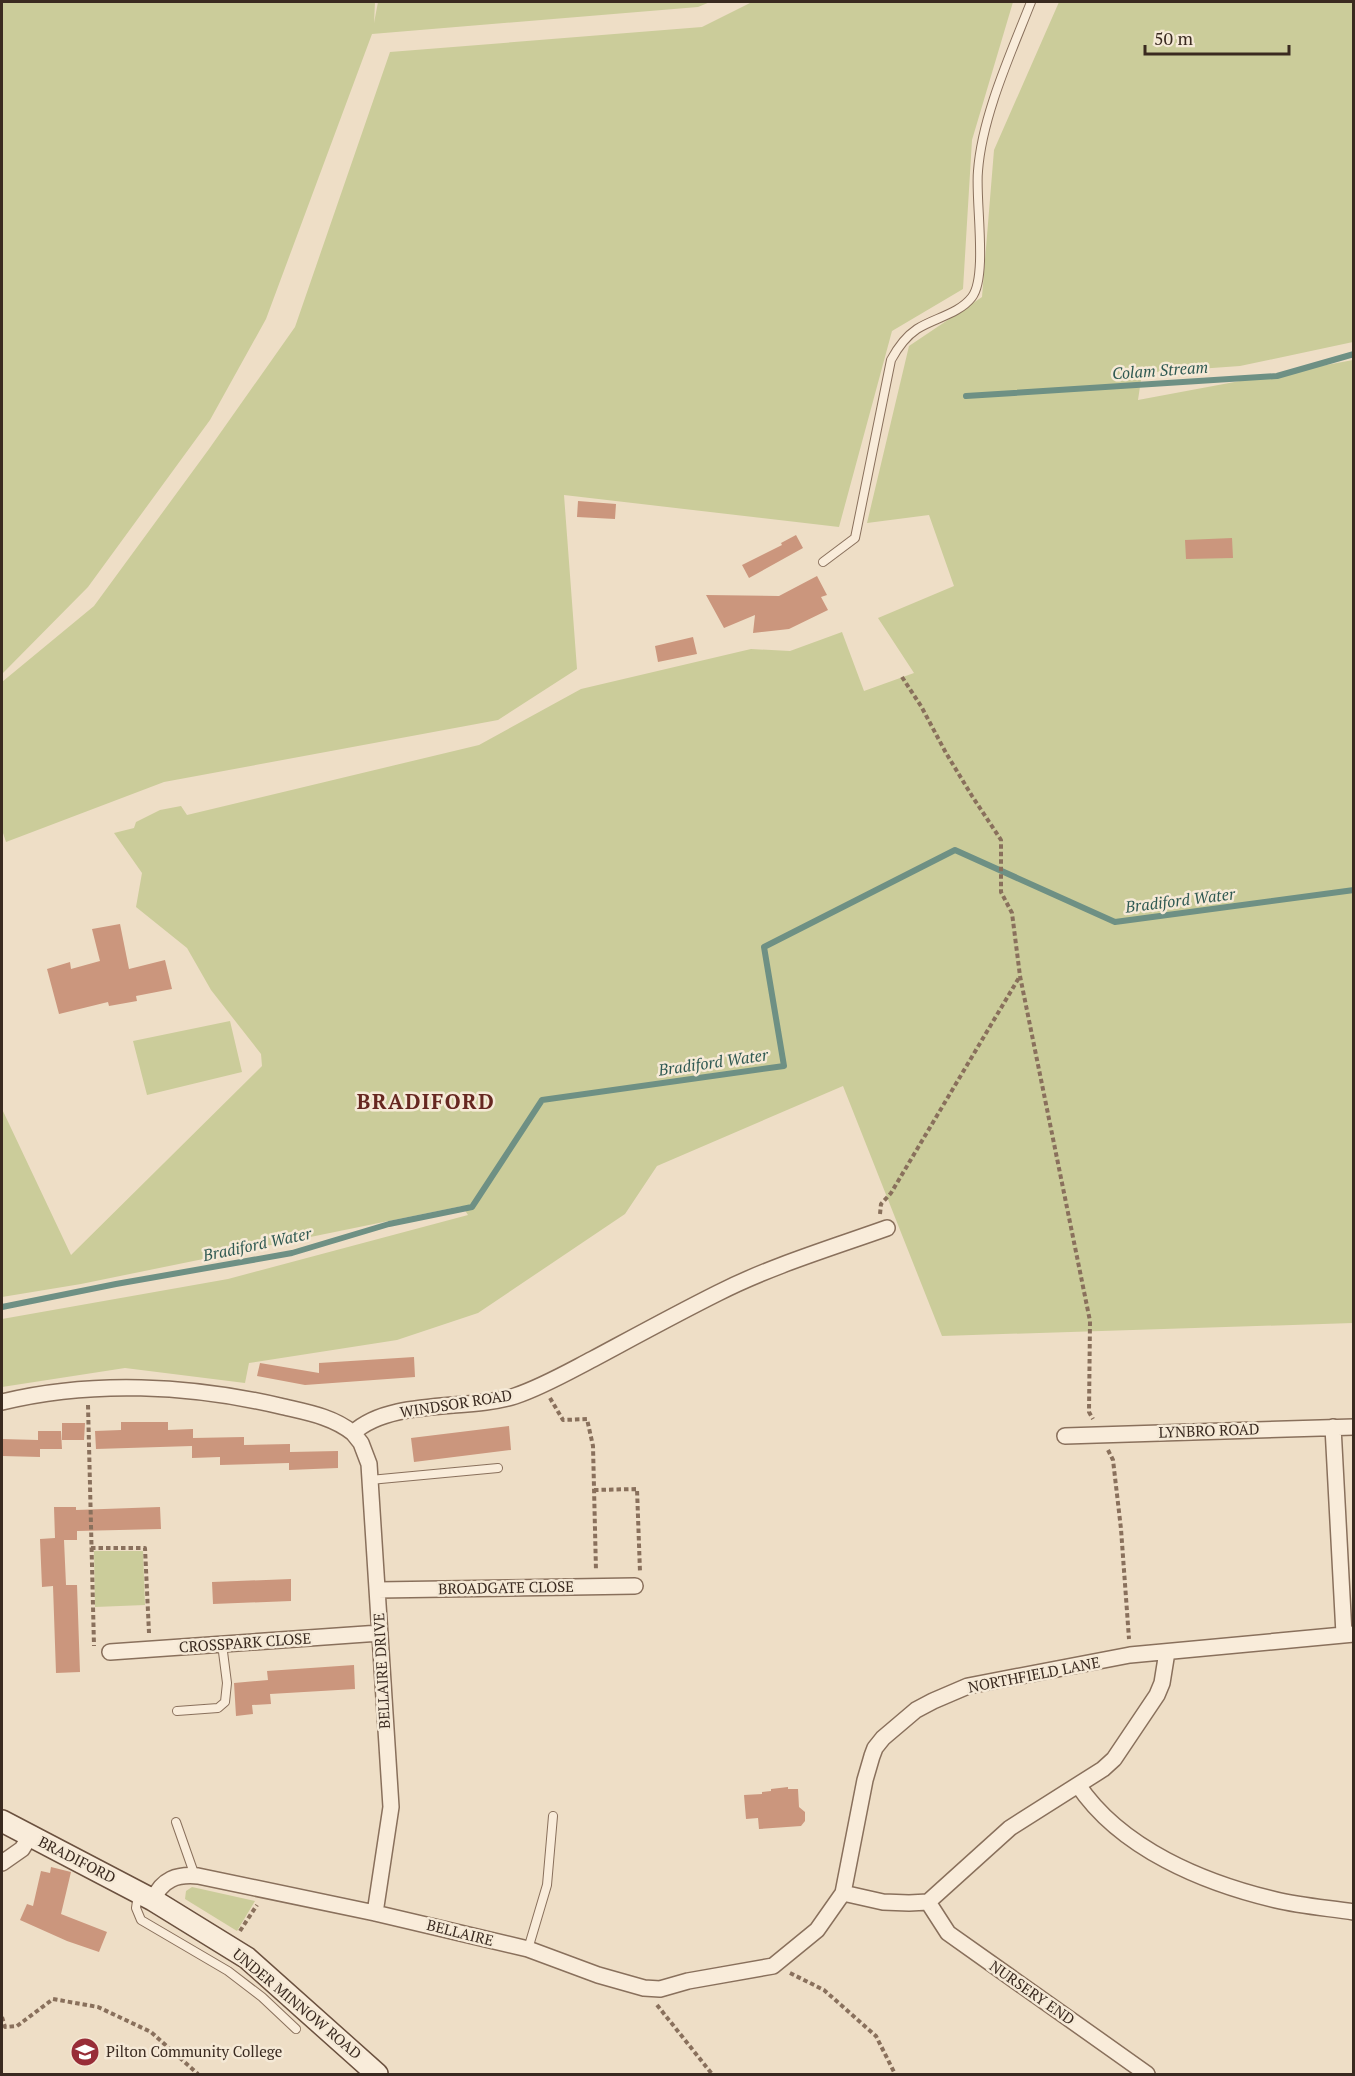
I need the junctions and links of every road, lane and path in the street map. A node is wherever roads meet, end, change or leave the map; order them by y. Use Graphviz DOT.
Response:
graph roads {
  1 [pos="1031,2"];
  2 [pos="823,562"];
  3 [pos="902,677"];
  4 [pos="1020,976"];
  5 [pos="887,1228"];
  6 [pos="542,1384"];
  7 [pos="87,1389"];
  8 [pos="2,1402"];
  9 [pos="1333,1427"];
  10 [pos="1353,1427"];
  11 [pos="353,1433"];
  12 [pos="1101,1435"];
  13 [pos="1065,1436"];
  14 [pos="498,1468"];
  15 [pos="370,1480"];
  16 [pos="594,1490"];
  17 [pos="91,1548"];
  18 [pos="634,1586"];
  19 [pos="596,1587"];
  20 [pos="378,1590"];
  21 [pos="380,1633"];
  22 [pos="1348,1634"];
  23 [pos="222,1644"];
  24 [pos="94,1647"];
  25 [pos="150,1650"];
  26 [pos="1167,1652"];
  27 [pos="110,1653"];
  28 [pos="1130,1655"];
  29 [pos="177,1711"];
  30 [pos="1078,1785"];
  31 [pos="553,1816"];
  32 [pos="2,1821"];
  33 [pos="176,1822"];
  34 [pos="30,1836"];
  35 [pos="2,1863"];
  36 [pos="195,1876"];
  37 [pos="266,1890"];
  38 [pos="843,1893"];
  39 [pos="145,1896"];
  40 [pos="928,1902"];
  41 [pos="1353,1912"];
  42 [pos="375,1913"];
  43 [pos="231,1947"];
  44 [pos="528,1949"];
  45 [pos="773,1966"];
  46 [pos="644,1988"];
  47 [pos="2,2017"];
  48 [pos="296,2029"];
  49 [pos="198,2074"];
  50 [pos="377,2074"];
  51 [pos="712,2074"];
  52 [pos="894,2074"];
  53 [pos="1147,2074"];
  1 -- 2 [label="lane"];
  3 -- 4 [label="path"];
  4 -- 5 [label="path"];
  4 -- 12 [label="path"];
  5 -- 6 [label="street, WINDSOR ROAD"];
  6 -- 11 [label="street, WINDSOR ROAD"];
  6 -- 16 [label="path"];
  7 -- 8 [label="street"];
  7 -- 11 [label="street"];
  7 -- 17 [label="path"];
  9 -- 10 [label="street, LYNBRO ROAD"];
  9 -- 12 [label="street, LYNBRO ROAD"];
  9 -- 22 [label="street"];
  11 -- 15 [label="street, BELLAIRE DRIVE"];
  12 -- 13 [label="street, LYNBRO ROAD"];
  12 -- 28 [label="path"];
  14 -- 15 [label="lane"];
  15 -- 20 [label="street, BELLAIRE DRIVE"];
  16 -- 18 [label="path"];
  16 -- 19 [label="path"];
  17 -- 24 [label="path"];
  17 -- 25 [label="path"];
  18 -- 19 [label="street, BROADGATE CLOSE"];
  19 -- 20 [label="street, BROADGATE CLOSE"];
  20 -- 21 [label="street, BELLAIRE DRIVE"];
  21 -- 23 [label="street, CROSSPARK CLOSE"];
  21 -- 42 [label="street, BELLAIRE DRIVE"];
  22 -- 26 [label="street, NORTHFIELD LANE"];
  23 -- 25 [label="street, CROSSPARK CLOSE"];
  23 -- 29 [label="lane"];
  25 -- 27 [label="street, CROSSPARK CLOSE"];
  26 -- 28 [label="street, NORTHFIELD LANE"];
  26 -- 30 [label="street"];
  28 -- 38 [label="street, NORTHFIELD LANE"];
  30 -- 40 [label="street"];
  30 -- 41 [label="street"];
  31 -- 44 [label="lane"];
  32 -- 34 [label="street, BRADIFORD"];
  33 -- 36 [label="lane"];
  34 -- 35 [label="street"];
  34 -- 39 [label="street, BRADIFORD"];
  36 -- 37 [label="street, BELLAIRE"];
  36 -- 39 [label="street, BELLAIRE"];
  37 -- 42 [label="street, BELLAIRE"];
  37 -- 43 [label="path"];
  38 -- 40 [label="street"];
  38 -- 45 [label="street, NORTHFIELD LANE"];
  39 -- 43 [label="street, UNDER MINNOW ROAD"];
  39 -- 48 [label="lane"];
  40 -- 53 [label="street, NURSERY END"];
  42 -- 44 [label="street, BELLAIRE"];
  43 -- 50 [label="street, UNDER MINNOW ROAD"];
  44 -- 46 [label="street, BELLAIRE"];
  45 -- 46 [label="street, BELLAIRE"];
  45 -- 52 [label="path"];
  46 -- 51 [label="path"];
  47 -- 49 [label="path"];
}
